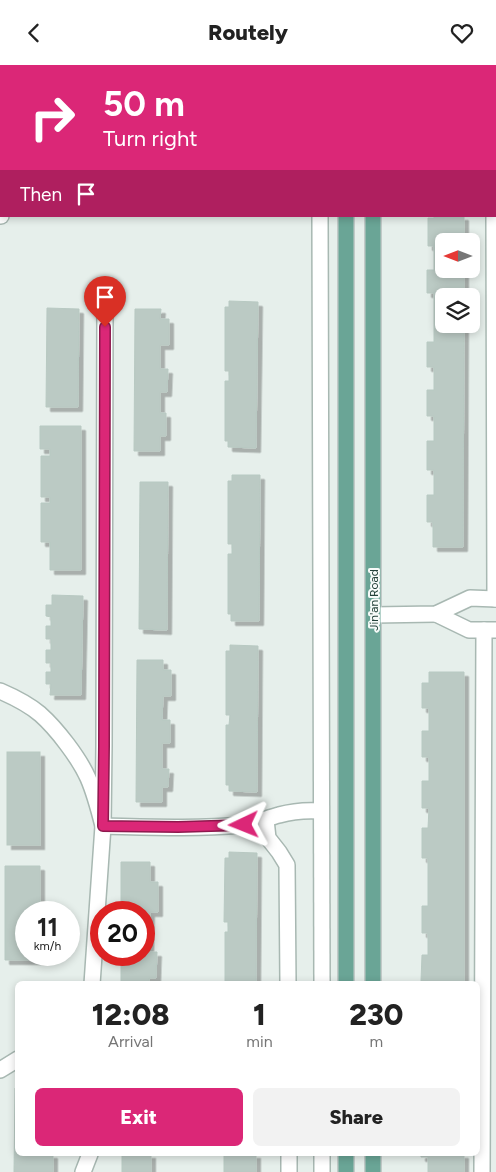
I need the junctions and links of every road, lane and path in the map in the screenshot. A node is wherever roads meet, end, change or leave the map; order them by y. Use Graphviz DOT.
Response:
graph roads {
  1 [pos="320,217"];
  2 [pos="346,217"];
  3 [pos="373,217"];
  4 [pos="494,217"];
  5 [pos="105,307"];
  6 [pos="495,599"];
  7 [pos="436,614"];
  8 [pos="374,615"];
  9 [pos="490,630"];
  10 [pos="0,691"];
  11 [pos="321,811"];
  12 [pos="266,820"];
  13 [pos="103,826"];
  14 [pos="92,981"];
  15 [pos="288,981"];
  16 [pos="322,981"];
  17 [pos="346,981"];
  18 [pos="373,981"];
  19 [pos="15,1061"];
  20 [pos="0,1070"];
  21 [pos="89,1156"];
  22 [pos="288,1156"];
  23 [pos="322,1156"];
  24 [pos="346,1156"];
  25 [pos="373,1156"];
  26 [pos="83,1172"];
  27 [pos="289,1172"];
  28 [pos="322,1172"];
  29 [pos="346,1172"];
  30 [pos="373,1172"];
  31 [pos="482,1172"];
  1 -- 11 [label="street"];
  2 -- 17 [label="main road"];
  3 -- 8 [label="main road, Jin'an Road"];
  4 -- 6 [label="street"];
  5 -- 13 [label="street"];
  6 -- 7 [label="street"];
  7 -- 8 [label="street"];
  7 -- 9 [label="street"];
  8 -- 18 [label="main road, Jin'an Road"];
  9 -- 31 [label="street"];
  10 -- 13 [label="street"];
  11 -- 12 [label="street"];
  11 -- 16 [label="street"];
  12 -- 13 [label="street"];
  12 -- 15 [label="street"];
  13 -- 14 [label="street"];
  19 -- 20 [label="street"];
  21 -- 26 [label="street"];
  22 -- 27 [label="street"];
  23 -- 28 [label="street"];
  24 -- 29 [label="main road"];
  25 -- 30 [label="main road"];
}
